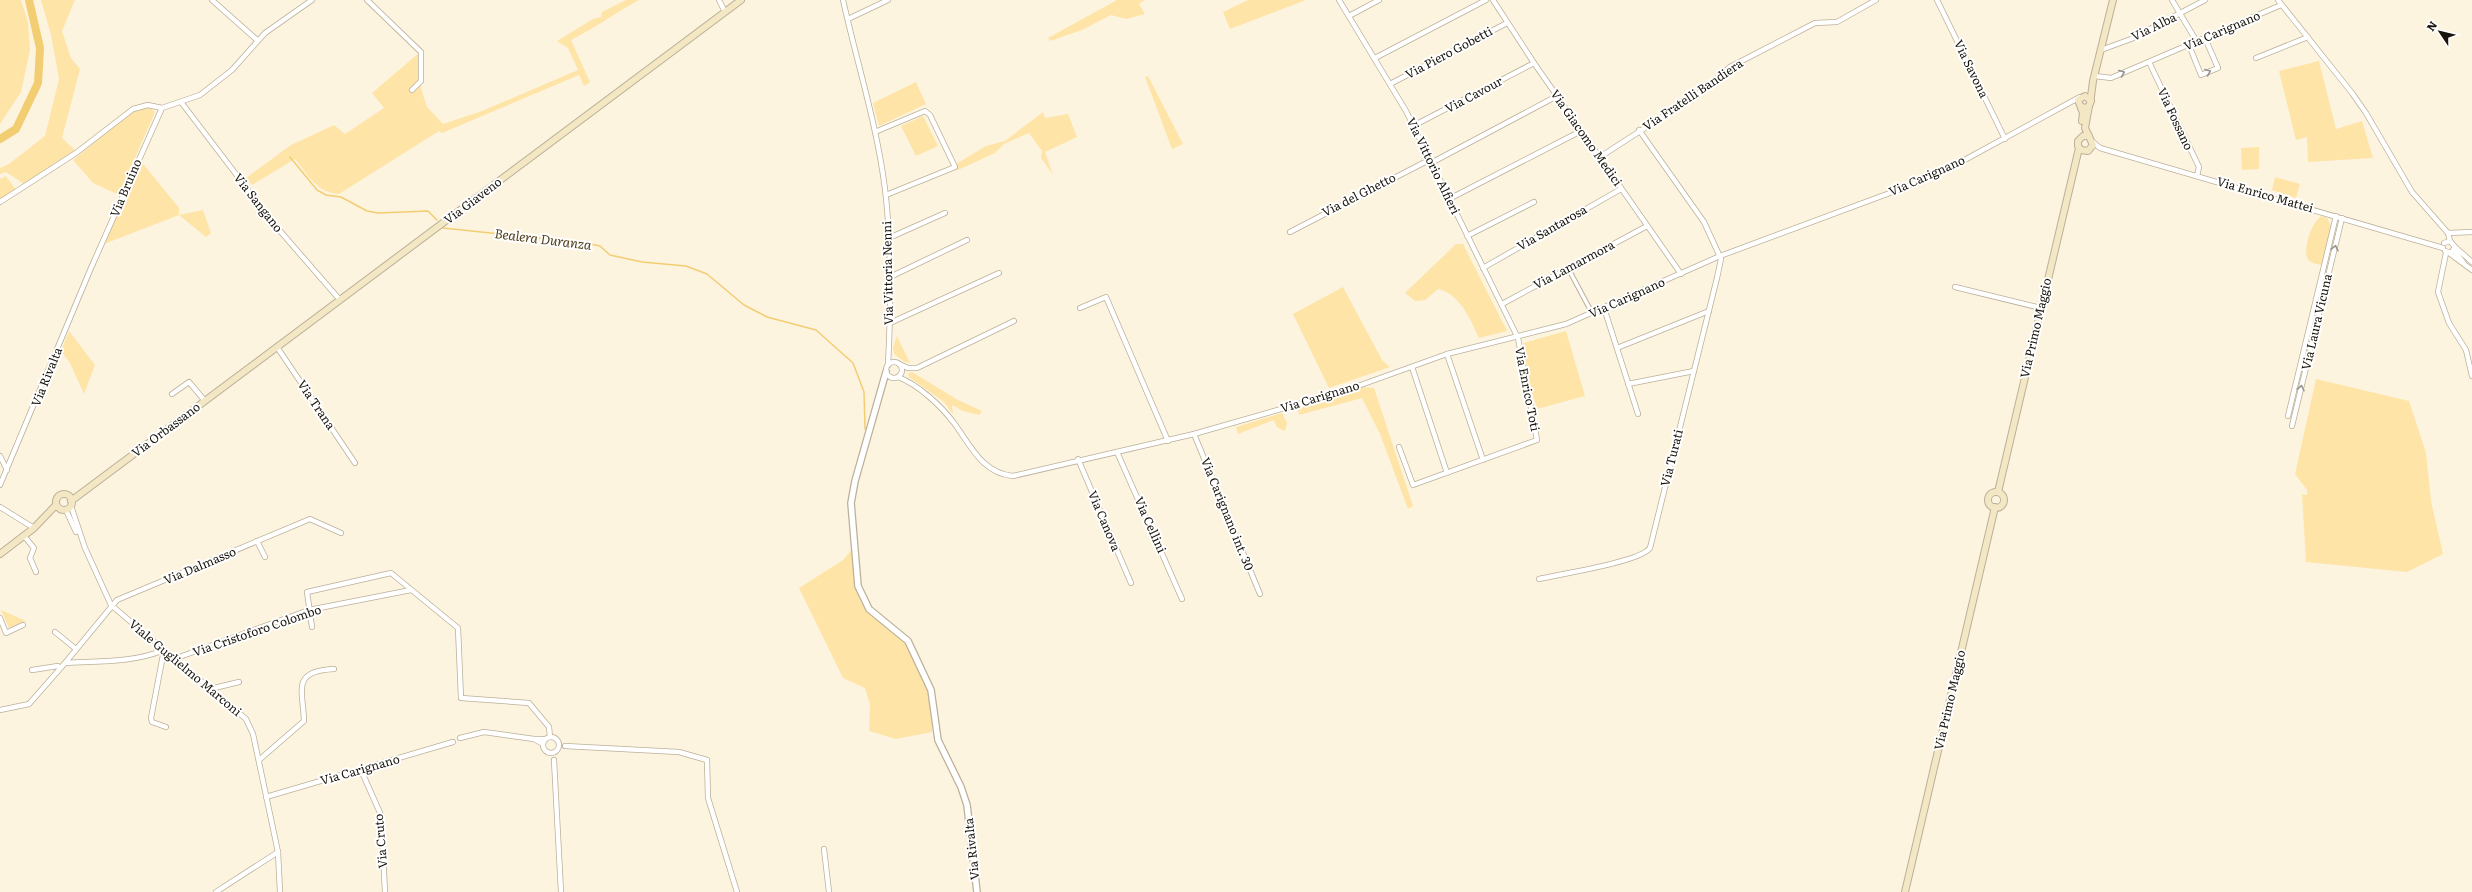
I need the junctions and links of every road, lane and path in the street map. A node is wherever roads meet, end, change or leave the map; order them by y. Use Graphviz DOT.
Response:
graph roads {
  1 [pos="212,0"];
  2 [pos="312,0"];
  3 [pos="367,0"];
  4 [pos="719,0"];
  5 [pos="741,0"];
  6 [pos="843,0"];
  7 [pos="888,0"];
  8 [pos="1339,0"];
  9 [pos="1379,0"];
  10 [pos="1486,0"];
  11 [pos="1493,0"];
  12 [pos="1876,0"];
  13 [pos="1937,0"];
  14 [pos="2113,0"];
  15 [pos="2172,0"];
  16 [pos="2205,0"];
  17 [pos="2278,0"];
  18 [pos="2281,6"];
  19 [pos="725,12"];
  20 [pos="2181,14"];
  21 [pos="1349,16"];
  22 [pos="848,19"];
  23 [pos="1507,23"];
  24 [pos="2308,37"];
  25 [pos="2205,38"];
  26 [pos="257,40"];
  27 [pos="2197,42"];
  28 [pos="2189,45"];
  29 [pos="2101,50"];
  30 [pos="1375,58"];
  31 [pos="2256,58"];
  32 [pos="2149,62"];
  33 [pos="1534,63"];
  34 [pos="2094,78"];
  35 [pos="1390,84"];
  36 [pos="412,90"];
  37 [pos="1557,96"];
  38 [pos="2082,96"];
  39 [pos="181,102"];
  40 [pos="2068,104"];
  41 [pos="2090,104"];
  42 [pos="2081,107"];
  43 [pos="162,108"];
  44 [pos="1413,126"];
  45 [pos="1639,130"];
  46 [pos="1581,131"];
  47 [pos="875,132"];
  48 [pos="2089,136"];
  49 [pos="2081,137"];
  50 [pos="2005,139"];
  51 [pos="2093,142"];
  52 [pos="2100,148"];
  53 [pos="2085,150"];
  54 [pos="1600,157"];
  55 [pos="1430,161"];
  56 [pos="2197,176"];
  57 [pos="1621,189"];
  58 [pos="886,195"];
  59 [pos="1449,199"];
  60 [pos="0,202"];
  61 [pos="1534,202"];
  62 [pos="946,213"];
  63 [pos="2336,216"];
  64 [pos="2342,218"];
  65 [pos="1646,226"];
  66 [pos="1290,232"];
  67 [pos="2447,232"];
  68 [pos="2472,232"];
  69 [pos="1467,236"];
  70 [pos="889,238"];
  71 [pos="967,240"];
  72 [pos="2446,244"];
  73 [pos="2455,248"];
  74 [pos="2448,253"];
  75 [pos="1720,256"];
  76 [pos="2472,262"];
  77 [pos="2464,263"];
  78 [pos="91,268"];
  79 [pos="1483,268"];
  80 [pos="1568,268"];
  81 [pos="2472,270"];
  82 [pos="999,273"];
  83 [pos="1681,274"];
  84 [pos="890,277"];
  85 [pos="1955,286"];
  86 [pos="340,300"];
  87 [pos="1502,304"];
  88 [pos="1080,308"];
  89 [pos="1604,308"];
  90 [pos="2041,308"];
  91 [pos="1709,311"];
  92 [pos="1592,313"];
  93 [pos="1014,321"];
  94 [pos="890,323"];
  95 [pos="1518,338"];
  96 [pos="277,347"];
  97 [pos="1617,348"];
  98 [pos="889,351"];
  99 [pos="1447,354"];
  100 [pos="897,363"];
  101 [pos="888,365"];
  102 [pos="1412,366"];
  103 [pos="908,368"];
  104 [pos="1694,371"];
  105 [pos="888,374"];
  106 [pos="900,374"];
  107 [pos="2472,376"];
  108 [pos="1628,384"];
  109 [pos="172,394"];
  110 [pos="205,401"];
  111 [pos="1638,414"];
  112 [pos="2288,416"];
  113 [pos="2292,426"];
  114 [pos="1194,434"];
  115 [pos="1168,441"];
  116 [pos="1399,447"];
  117 [pos="1117,452"];
  118 [pos="0,456"];
  119 [pos="1078,459"];
  120 [pos="1483,460"];
  121 [pos="355,463"];
  122 [pos="7,470"];
  123 [pos="1447,473"];
  124 [pos="0,485"];
  125 [pos="1998,492"];
  126 [pos="56,504"];
  127 [pos="68,505"];
  128 [pos="0,506"];
  129 [pos="1995,507"];
  130 [pos="34,528"];
  131 [pos="341,533"];
  132 [pos="24,536"];
  133 [pos="257,541"];
  134 [pos="0,554"];
  135 [pos="265,557"];
  136 [pos="36,572"];
  137 [pos="1539,579"];
  138 [pos="1131,583"];
  139 [pos="411,590"];
  140 [pos="1260,594"];
  141 [pos="1182,599"];
  142 [pos="111,605"];
  143 [pos="309,610"];
  144 [pos="0,618"];
  145 [pos="23,625"];
  146 [pos="312,627"];
  147 [pos="55,632"];
  148 [pos="76,649"];
  149 [pos="164,650"];
  150 [pos="174,659"];
  151 [pos="65,662"];
  152 [pos="60,668"];
  153 [pos="334,669"];
  154 [pos="32,670"];
  155 [pos="239,682"];
  156 [pos="210,689"];
  157 [pos="0,710"];
  158 [pos="166,727"];
  159 [pos="460,738"];
  160 [pos="534,738"];
  161 [pos="548,738"];
  162 [pos="453,742"];
  163 [pos="559,743"];
  164 [pos="543,744"];
  165 [pos="566,746"];
  166 [pos="557,750"];
  167 [pos="548,753"];
  168 [pos="259,760"];
  169 [pos="554,760"];
  170 [pos="361,770"];
  171 [pos="266,797"];
  172 [pos="824,849"];
  173 [pos="278,852"];
  174 [pos="216,892"];
  175 [pos="280,892"];
  176 [pos="385,892"];
  177 [pos="561,892"];
  178 [pos="737,892"];
  179 [pos="829,892"];
  180 [pos="977,892"];
  181 [pos="1905,892"];
  1 -- 26 [label="street"];
  2 -- 26 [label="street"];
  3 -- 36 [label="street"];
  4 -- 19 [label="street"];
  5 -- 19 [label="main road, Via Giaveno"];
  6 -- 22 [label="street, Via Vittoria Nenni"];
  7 -- 22 [label="street"];
  8 -- 21 [label="street, Via Vittorio Alfieri"];
  9 -- 21 [label="street"];
  10 -- 30 [label="street"];
  11 -- 23 [label="street, Via Giacomo Medici"];
  12 -- 45 [label="street, Via Fratelli Bandiera"];
  13 -- 50 [label="street, Via Savona"];
  14 -- 29 [label="main road"];
  15 -- 20 [label="street"];
  16 -- 20 [label="street, Via Alba"];
  17 -- 18 [label="street"];
  18 -- 24 [label="street"];
  18 -- 25 [label="street, Via Carignano"];
  19 -- 86 [label="main road, Via Giaveno"];
  20 -- 27 [label="street"];
  20 -- 29 [label="street, Via Alba"];
  21 -- 30 [label="street, Via Vittorio Alfieri"];
  22 -- 47 [label="street, Via Vittoria Nenni"];
  23 -- 33 [label="street, Via Giacomo Medici"];
  23 -- 35 [label="street, Via Piero Gobetti"];
  24 -- 31 [label="street"];
  24 -- 67 [label="street"];
  25 -- 27 [label="street, Via Carignano"];
  28 -- 25 [label="street, one-way"];
  26 -- 39 [label="street"];
  27 -- 28 [label="street, Via Carignano"];
  28 -- 32 [label="street, Via Carignano"];
  29 -- 34 [label="main road"];
  30 -- 35 [label="street, Via Vittorio Alfieri"];
  34 -- 32 [label="street, Via Carignano, one-way"];
  32 -- 56 [label="street, Via Fossano"];
  33 -- 37 [label="street, Via Giacomo Medici"];
  33 -- 44 [label="street, Via Cavour"];
  34 -- 38 [label="main road"];
  34 -- 41 [label="main road"];
  35 -- 44 [label="street, Via Vittorio Alfieri"];
  37 -- 46 [label="street, Via Giacomo Medici"];
  37 -- 55 [label="street, Via del Ghetto"];
  38 -- 40 [label="street, Via Carignano"];
  38 -- 41 [label="main road"];
  38 -- 42 [label="main road"];
  39 -- 43 [label="street"];
  39 -- 86 [label="street, Via Sangano"];
  40 -- 42 [label="street"];
  40 -- 50 [label="street, Via Carignano"];
  41 -- 42 [label="main road"];
  41 -- 48 [label="main road"];
  42 -- 49 [label="main road"];
  43 -- 60 [label="street"];
  43 -- 78 [label="street, Via Bruino"];
  44 -- 55 [label="street, Via Vittorio Alfieri"];
  45 -- 54 [label="street, Via Fratelli Bandiera"];
  45 -- 75 [label="street"];
  46 -- 54 [label="street, Via Giacomo Medici"];
  46 -- 59 [label="street"];
  47 -- 58 [label="street, Via Vittoria Nenni"];
  47 -- 58 [label="street"];
  48 -- 49 [label="main road"];
  48 -- 51 [label="main road"];
  49 -- 53 [label="main road"];
  50 -- 75 [label="street, Via Carignano"];
  51 -- 52 [label="street, Via Enrico Mattei"];
  51 -- 53 [label="main road"];
  52 -- 53 [label="street, Via Enrico Mattei"];
  52 -- 56 [label="street, Via Enrico Mattei"];
  53 -- 90 [label="main road, Via Primo Maggio"];
  54 -- 57 [label="street, Via Giacomo Medici"];
  55 -- 59 [label="street, Via Vittorio Alfieri"];
  55 -- 66 [label="street, Via del Ghetto"];
  56 -- 63 [label="street, Via Enrico Mattei"];
  57 -- 65 [label="street, Via Giacomo Medici"];
  57 -- 79 [label="street, Via Santarosa"];
  58 -- 70 [label="street, Via Vittoria Nenni"];
  59 -- 69 [label="street, Via Vittorio Alfieri"];
  61 -- 69 [label="street"];
  62 -- 70 [label="street"];
  63 -- 64 [label="street, Via Enrico Mattei"];
  63 -- 112 [label="street, Via Laura Vicuna"];
  64 -- 72 [label="street, Via Enrico Mattei"];
  113 -- 64 [label="street, Via Laura Vicuna, one-way"];
  65 -- 80 [label="street, Via Lamarmora"];
  65 -- 83 [label="street, Via Giacomo Medici"];
  67 -- 68 [label="street"];
  67 -- 72 [label="street"];
  69 -- 79 [label="street, Via Vittorio Alfieri"];
  70 -- 84 [label="street, Via Vittoria Nenni"];
  71 -- 84 [label="street"];
  72 -- 73 [label="street"];
  72 -- 74 [label="street"];
  73 -- 74 [label="street"];
  73 -- 76 [label="street"];
  73 -- 77 [label="street"];
  74 -- 77 [label="street"];
  74 -- 107 [label="street"];
  75 -- 83 [label="street, Via Carignano"];
  75 -- 91 [label="street, Via Turati"];
  77 -- 81 [label="street"];
  78 -- 122 [label="street, Via Rivalta"];
  79 -- 87 [label="street, Via Vittorio Alfieri"];
  80 -- 87 [label="street, Via Lamarmora"];
  80 -- 92 [label="street"];
  82 -- 94 [label="street"];
  83 -- 89 [label="street, Via Carignano"];
  84 -- 94 [label="street, Via Vittoria Nenni"];
  85 -- 90 [label="street"];
  86 -- 96 [label="main road, Via Giaveno"];
  87 -- 95 [label="street, Via Vittorio Alfieri"];
  88 -- 115 [label="street"];
  89 -- 92 [label="street, Via Carignano"];
  89 -- 97 [label="street"];
  90 -- 125 [label="main road, Via Primo Maggio"];
  91 -- 97 [label="street"];
  91 -- 104 [label="street, Via Turati"];
  92 -- 95 [label="street, Via Carignano"];
  93 -- 103 [label="street"];
  94 -- 98 [label="street, Via Vittoria Nenni"];
  95 -- 99 [label="street, Via Carignano"];
  95 -- 120 [label="street, Via Enrico Toti"];
  96 -- 110 [label="main road, Via Giaveno"];
  96 -- 121 [label="street, Via Trana"];
  97 -- 108 [label="street"];
  98 -- 100 [label="street"];
  98 -- 101 [label="street, Via Vittoria Nenni"];
  99 -- 102 [label="street, Via Carignano"];
  99 -- 120 [label="street"];
  100 -- 101 [label="street"];
  100 -- 103 [label="street"];
  100 -- 106 [label="street, Via Carignano"];
  101 -- 105 [label="street, Via Vittoria Nenni"];
  102 -- 114 [label="street, Via Carignano"];
  102 -- 123 [label="street"];
  103 -- 106 [label="street"];
  104 -- 108 [label="street"];
  104 -- 137 [label="street, Via Turati"];
  105 -- 106 [label="street"];
  105 -- 180 [label="street, Via Rivalta"];
  106 -- 119 [label="street, Via Carignano"];
  108 -- 111 [label="street"];
  109 -- 110 [label="street, Via Orbassano"];
  110 -- 127 [label="main road, Via Orbassano"];
  114 -- 115 [label="street, Via Carignano"];
  114 -- 140 [label="street, Via Carignano int. 30"];
  115 -- 117 [label="street, Via Carignano"];
  116 -- 123 [label="street"];
  117 -- 119 [label="street, Via Carignano"];
  117 -- 141 [label="street, Via Cellini"];
  118 -- 122 [label="street"];
  119 -- 138 [label="street, Via Canova"];
  120 -- 123 [label="street"];
  122 -- 124 [label="street, Via Rivalta"];
  125 -- 129 [label="main road"];
  125 -- 129 [label="main road"];
  126 -- 127 [label="main road"];
  126 -- 127 [label="main road, Via Orbassano"];
  126 -- 130 [label="main road, Via Orbassano"];
  127 -- 130 [label="main road, Via Orbassano"];
  127 -- 142 [label="street, Viale Guglielmo Marconi"];
  128 -- 130 [label="street"];
  129 -- 181 [label="main road, Via Primo Maggio"];
  130 -- 132 [label="main road, Via Orbassano"];
  131 -- 133 [label="street, Via Dalmasso"];
  132 -- 134 [label="main road, Via Orbassano"];
  132 -- 136 [label="street"];
  133 -- 135 [label="street"];
  133 -- 142 [label="street, Via Dalmasso"];
  139 -- 143 [label="street, Via Cristoforo Colombo"];
  139 -- 143 [label="street"];
  139 -- 161 [label="street"];
  142 -- 148 [label="street, Via Dalmasso"];
  142 -- 149 [label="street, Viale Guglielmo Marconi"];
  143 -- 146 [label="street"];
  143 -- 150 [label="street, Via Cristoforo Colombo"];
  144 -- 145 [label="street"];
  147 -- 148 [label="street"];
  148 -- 151 [label="street, Via Dalmasso"];
  149 -- 150 [label="street, Viale Guglielmo Marconi"];
  149 -- 151 [label="street"];
  149 -- 158 [label="street"];
  150 -- 156 [label="street, Viale Guglielmo Marconi"];
  151 -- 152 [label="street, Via Dalmasso"];
  152 -- 154 [label="street"];
  152 -- 157 [label="street, Via Dalmasso"];
  153 -- 168 [label="street"];
  155 -- 156 [label="street"];
  156 -- 168 [label="street, Viale Guglielmo Marconi"];
  159 -- 160 [label="street"];
  160 -- 161 [label="street"];
  160 -- 164 [label="street"];
  161 -- 163 [label="street"];
  161 -- 164 [label="street"];
  162 -- 170 [label="street, Via Carignano"];
  163 -- 165 [label="street"];
  163 -- 166 [label="street"];
  164 -- 167 [label="street"];
  165 -- 166 [label="street"];
  165 -- 178 [label="street"];
  166 -- 167 [label="street"];
  166 -- 169 [label="street"];
  167 -- 169 [label="street"];
  168 -- 171 [label="street, Viale Guglielmo Marconi"];
  169 -- 177 [label="street"];
  170 -- 171 [label="street, Via Carignano"];
  170 -- 176 [label="street, Via Cruto"];
  171 -- 173 [label="street, Viale Guglielmo Marconi"];
  172 -- 179 [label="street"];
  173 -- 174 [label="street"];
  173 -- 175 [label="street, Viale Guglielmo Marconi"];
}
